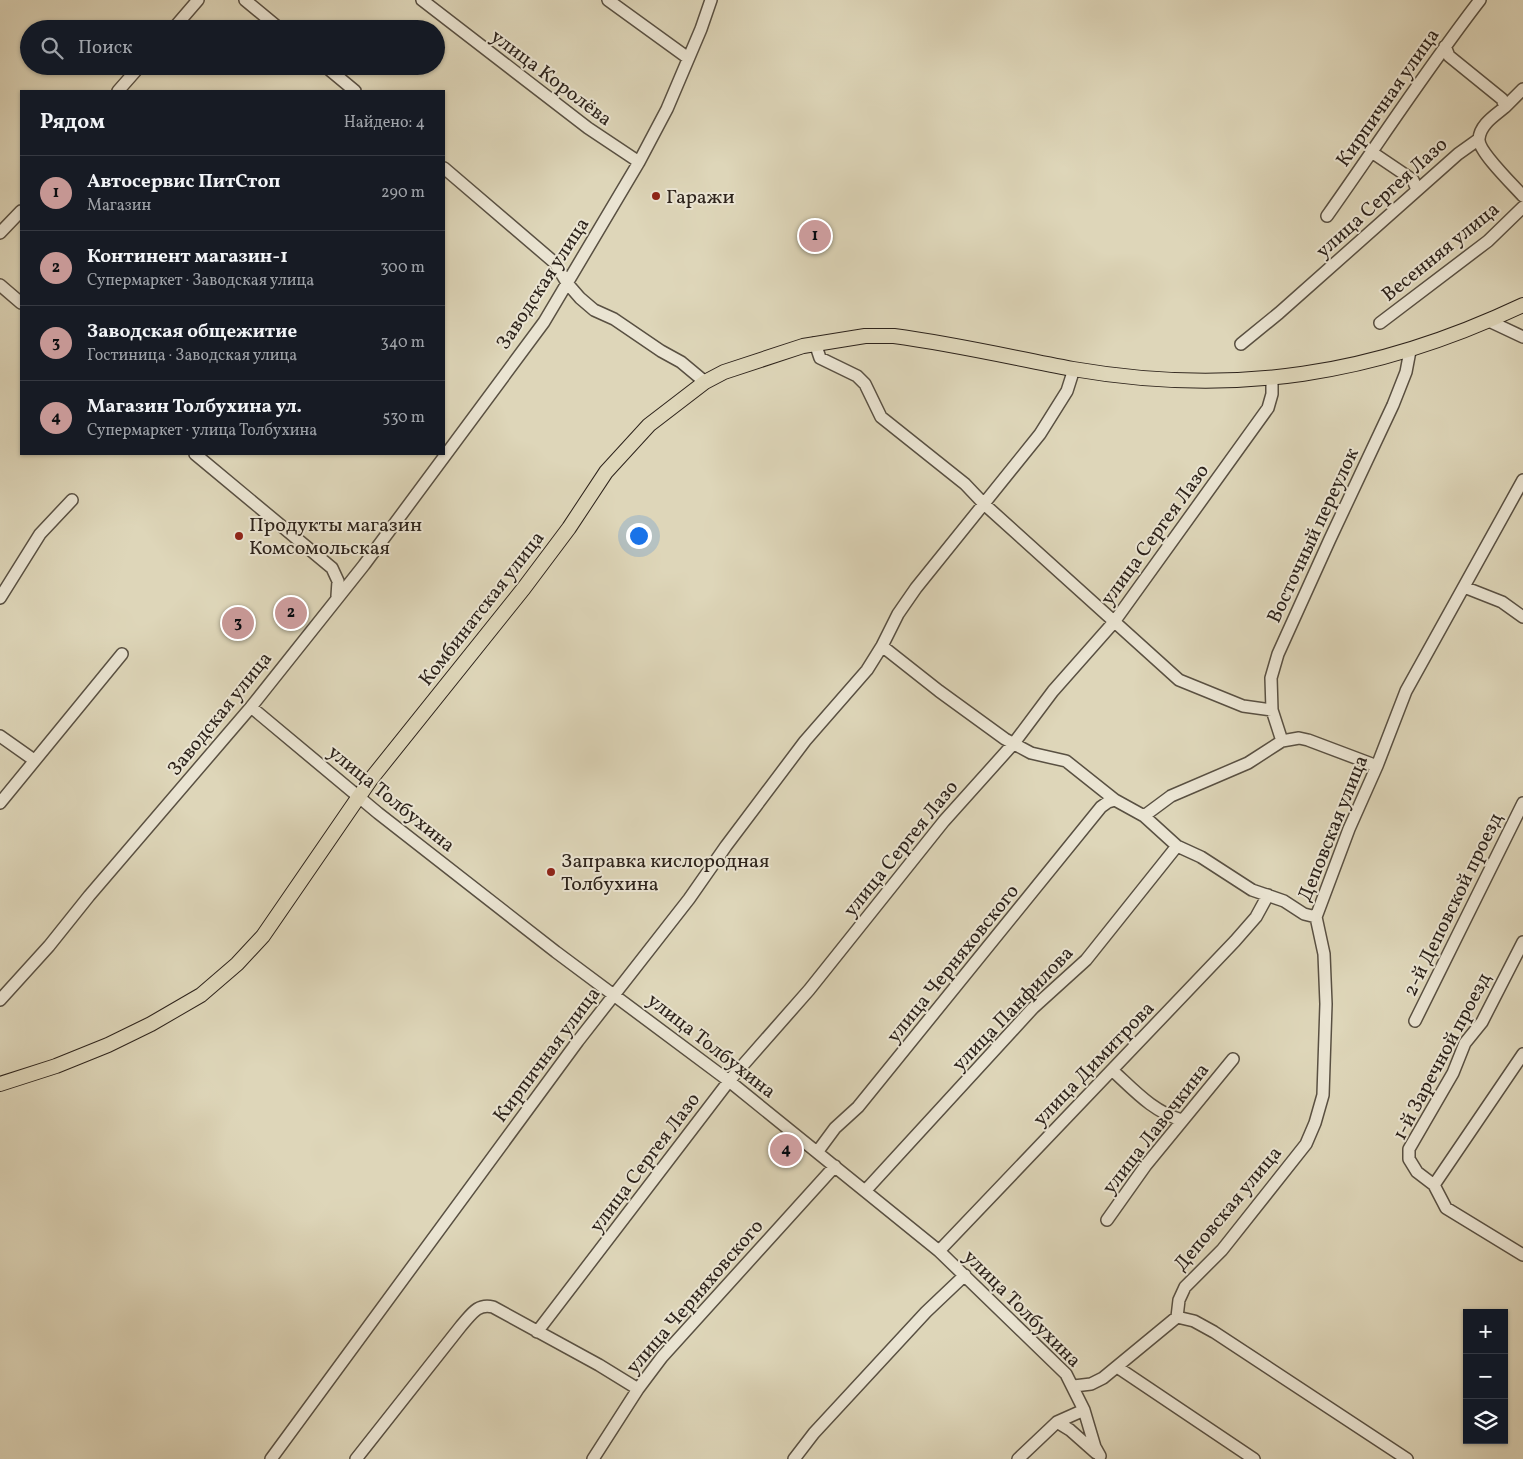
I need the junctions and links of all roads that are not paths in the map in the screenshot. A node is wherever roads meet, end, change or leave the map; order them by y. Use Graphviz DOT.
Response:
graph roads {
  1 [pos="198,0"];
  2 [pos="245,0"];
  3 [pos="422,0"];
  4 [pos="608,0"];
  5 [pos="711,0"];
  6 [pos="1480,0"];
  7 [pos="181,20"];
  8 [pos="269,20"];
  9 [pos="1445,46"];
  10 [pos="688,58"];
  11 [pos="132,75"];
  12 [pos="335,75"];
  13 [pos="119,90"];
  14 [pos="353,90"];
  15 [pos="1523,90"];
  16 [pos="1505,107"];
  17 [pos="1479,139"];
  18 [pos="1372,153"];
  19 [pos="639,162"];
  20 [pos="445,169"];
  21 [pos="1417,190"];
  22 [pos="1523,196"];
  23 [pos="1523,206"];
  24 [pos="20,212"];
  25 [pos="1327,216"];
  26 [pos="0,233"];
  27 [pos="567,283"];
  28 [pos="0,285"];
  29 [pos="20,302"];
  30 [pos="1523,305"];
  31 [pos="1489,321"];
  32 [pos="1380,323"];
  33 [pos="1523,337"];
  34 [pos="815,343"];
  35 [pos="1241,344"];
  36 [pos="1410,351"];
  37 [pos="1074,369"];
  38 [pos="1272,377"];
  39 [pos="705,382"];
  40 [pos="196,455"];
  41 [pos="1523,480"];
  42 [pos="72,500"];
  43 [pos="984,504"];
  44 [pos="1464,587"];
  45 [pos="337,596"];
  46 [pos="0,598"];
  47 [pos="1523,617"];
  48 [pos="1114,622"];
  49 [pos="882,646"];
  50 [pos="122,654"];
  51 [pos="251,707"];
  52 [pos="1272,710"];
  53 [pos="0,736"];
  54 [pos="1282,741"];
  55 [pos="1014,743"];
  56 [pos="34,760"];
  57 [pos="1377,766"];
  58 [pos="359,798"];
  59 [pos="1116,800"];
  60 [pos="0,803"];
  61 [pos="1523,803"];
  62 [pos="1144,816"];
  63 [pos="1177,846"];
  64 [pos="1268,895"];
  65 [pos="1316,917"];
  66 [pos="1523,942"];
  67 [pos="615,994"];
  68 [pos="0,1000"];
  69 [pos="1415,1022"];
  70 [pos="1523,1054"];
  71 [pos="1233,1059"];
  72 [pos="1112,1070"];
  73 [pos="729,1081"];
  74 [pos="0,1084"];
  75 [pos="1182,1120"];
  76 [pos="818,1151"];
  77 [pos="835,1166"];
  78 [pos="1434,1185"];
  79 [pos="866,1190"];
  80 [pos="1107,1220"];
  81 [pos="940,1251"];
  82 [pos="1523,1255"];
  83 [pos="965,1275"];
  84 [pos="1177,1317"];
  85 [pos="537,1332"];
  86 [pos="1117,1368"];
  87 [pos="1074,1386"];
  88 [pos="638,1389"];
  89 [pos="1084,1410"];
  90 [pos="1057,1422"];
  91 [pos="1392,1455"];
  92 [pos="1101,1458"];
  93 [pos="271,1459"];
  94 [pos="356,1459"];
  95 [pos="593,1459"];
  96 [pos="794,1459"];
  97 [pos="1018,1459"];
  98 [pos="1254,1459"];
  99 [pos="1407,1459"];
  1 -- 7 [label="street"];
  2 -- 8 [label="street"];
  3 -- 19 [label="street, улица Королёва"];
  4 -- 10 [label="street"];
  5 -- 10 [label="street, Заводская улица"];
  6 -- 9 [label="street, Кирпичная улица"];
  9 -- 16 [label="street"];
  9 -- 18 [label="street, Кирпичная улица"];
  10 -- 19 [label="street, Заводская улица"];
  11 -- 13 [label="street"];
  12 -- 14 [label="street"];
  15 -- 16 [label="street"];
  16 -- 17 [label="street"];
  17 -- 21 [label="street, улица Сергея Лазо"];
  17 -- 22 [label="street"];
  18 -- 21 [label="street"];
  18 -- 25 [label="street, Кирпичная улица"];
  19 -- 27 [label="street, Заводская улица"];
  20 -- 27 [label="street"];
  21 -- 35 [label="street, улица Сергея Лазо"];
  23 -- 32 [label="street, Весенняя улица"];
  24 -- 26 [label="street"];
  27 -- 39 [label="street"];
  27 -- 45 [label="street, Заводская улица"];
  28 -- 29 [label="street"];
  30 -- 31 [label="main road, Комбинатская улица"];
  31 -- 33 [label="street"];
  31 -- 36 [label="main road, Комбинатская улица"];
  34 -- 37 [label="main road, Комбинатская улица"];
  34 -- 39 [label="main road, Комбинатская улица"];
  34 -- 43 [label="street"];
  36 -- 38 [label="main road, Комбинатская улица"];
  36 -- 52 [label="street, Восточный переулок"];
  37 -- 38 [label="main road, Комбинатская улица"];
  37 -- 43 [label="street"];
  38 -- 48 [label="street, улица Сергея Лазо"];
  39 -- 58 [label="main road, Комбинатская улица"];
  40 -- 45 [label="street"];
  41 -- 44 [label="street, Деповская улица"];
  42 -- 46 [label="street"];
  43 -- 48 [label="street"];
  43 -- 49 [label="street, Кирпичная улица"];
  44 -- 47 [label="street"];
  44 -- 57 [label="street, Деповская улица"];
  45 -- 51 [label="street, Заводская улица"];
  48 -- 52 [label="street"];
  48 -- 55 [label="street, улица Сергея Лазо"];
  49 -- 55 [label="street"];
  49 -- 67 [label="street, Кирпичная улица"];
  50 -- 56 [label="street"];
  51 -- 58 [label="street, улица Толбухина"];
  51 -- 68 [label="street, Заводская улица"];
  52 -- 54 [label="street"];
  53 -- 56 [label="street"];
  54 -- 57 [label="street"];
  54 -- 62 [label="street"];
  55 -- 59 [label="street"];
  55 -- 73 [label="street, улица Сергея Лазо"];
  56 -- 60 [label="street"];
  57 -- 65 [label="street, Деповская улица"];
  58 -- 67 [label="street, улица Толбухина"];
  58 -- 74 [label="main road, Комбинатская улица"];
  59 -- 62 [label="street"];
  59 -- 76 [label="street, улица Черняховского"];
  61 -- 69 [label="street, 2-й Деповской проезд"];
  62 -- 63 [label="street"];
  63 -- 64 [label="street"];
  63 -- 79 [label="street, улица Панфилова"];
  64 -- 65 [label="street"];
  64 -- 72 [label="street, улица Димитрова"];
  65 -- 84 [label="street, Деповская улица"];
  66 -- 78 [label="street, 1-й Заречной проезд"];
  67 -- 73 [label="street, улица Толбухина"];
  67 -- 93 [label="street, Кирпичная улица"];
  70 -- 78 [label="street"];
  71 -- 75 [label="street, улица Лавочкина"];
  72 -- 75 [label="street"];
  72 -- 81 [label="street, улица Димитрова"];
  73 -- 76 [label="street, улица Толбухина"];
  73 -- 85 [label="street, улица Сергея Лазо"];
  75 -- 80 [label="street, улица Лавочкина"];
  76 -- 77 [label="street, улица Толбухина"];
  77 -- 79 [label="street, улица Толбухина"];
  77 -- 88 [label="street, улица Черняховского"];
  78 -- 82 [label="street, 1-й Заречной проезд"];
  79 -- 81 [label="street, улица Толбухина"];
  81 -- 83 [label="street, улица Толбухина"];
  83 -- 87 [label="street, улица Толбухина"];
  83 -- 96 [label="street"];
  84 -- 86 [label="street"];
  84 -- 91 [label="street"];
  85 -- 88 [label="street"];
  85 -- 94 [label="street"];
  86 -- 87 [label="street"];
  86 -- 98 [label="street"];
  87 -- 89 [label="street, улица Толбухина"];
  88 -- 95 [label="street, улица Черняховского"];
  89 -- 90 [label="street"];
  89 -- 92 [label="street, улица Толбухина"];
  90 -- 92 [label="street, улица Толбухина"];
  90 -- 97 [label="street"];
  91 -- 99 [label="street"];
}
